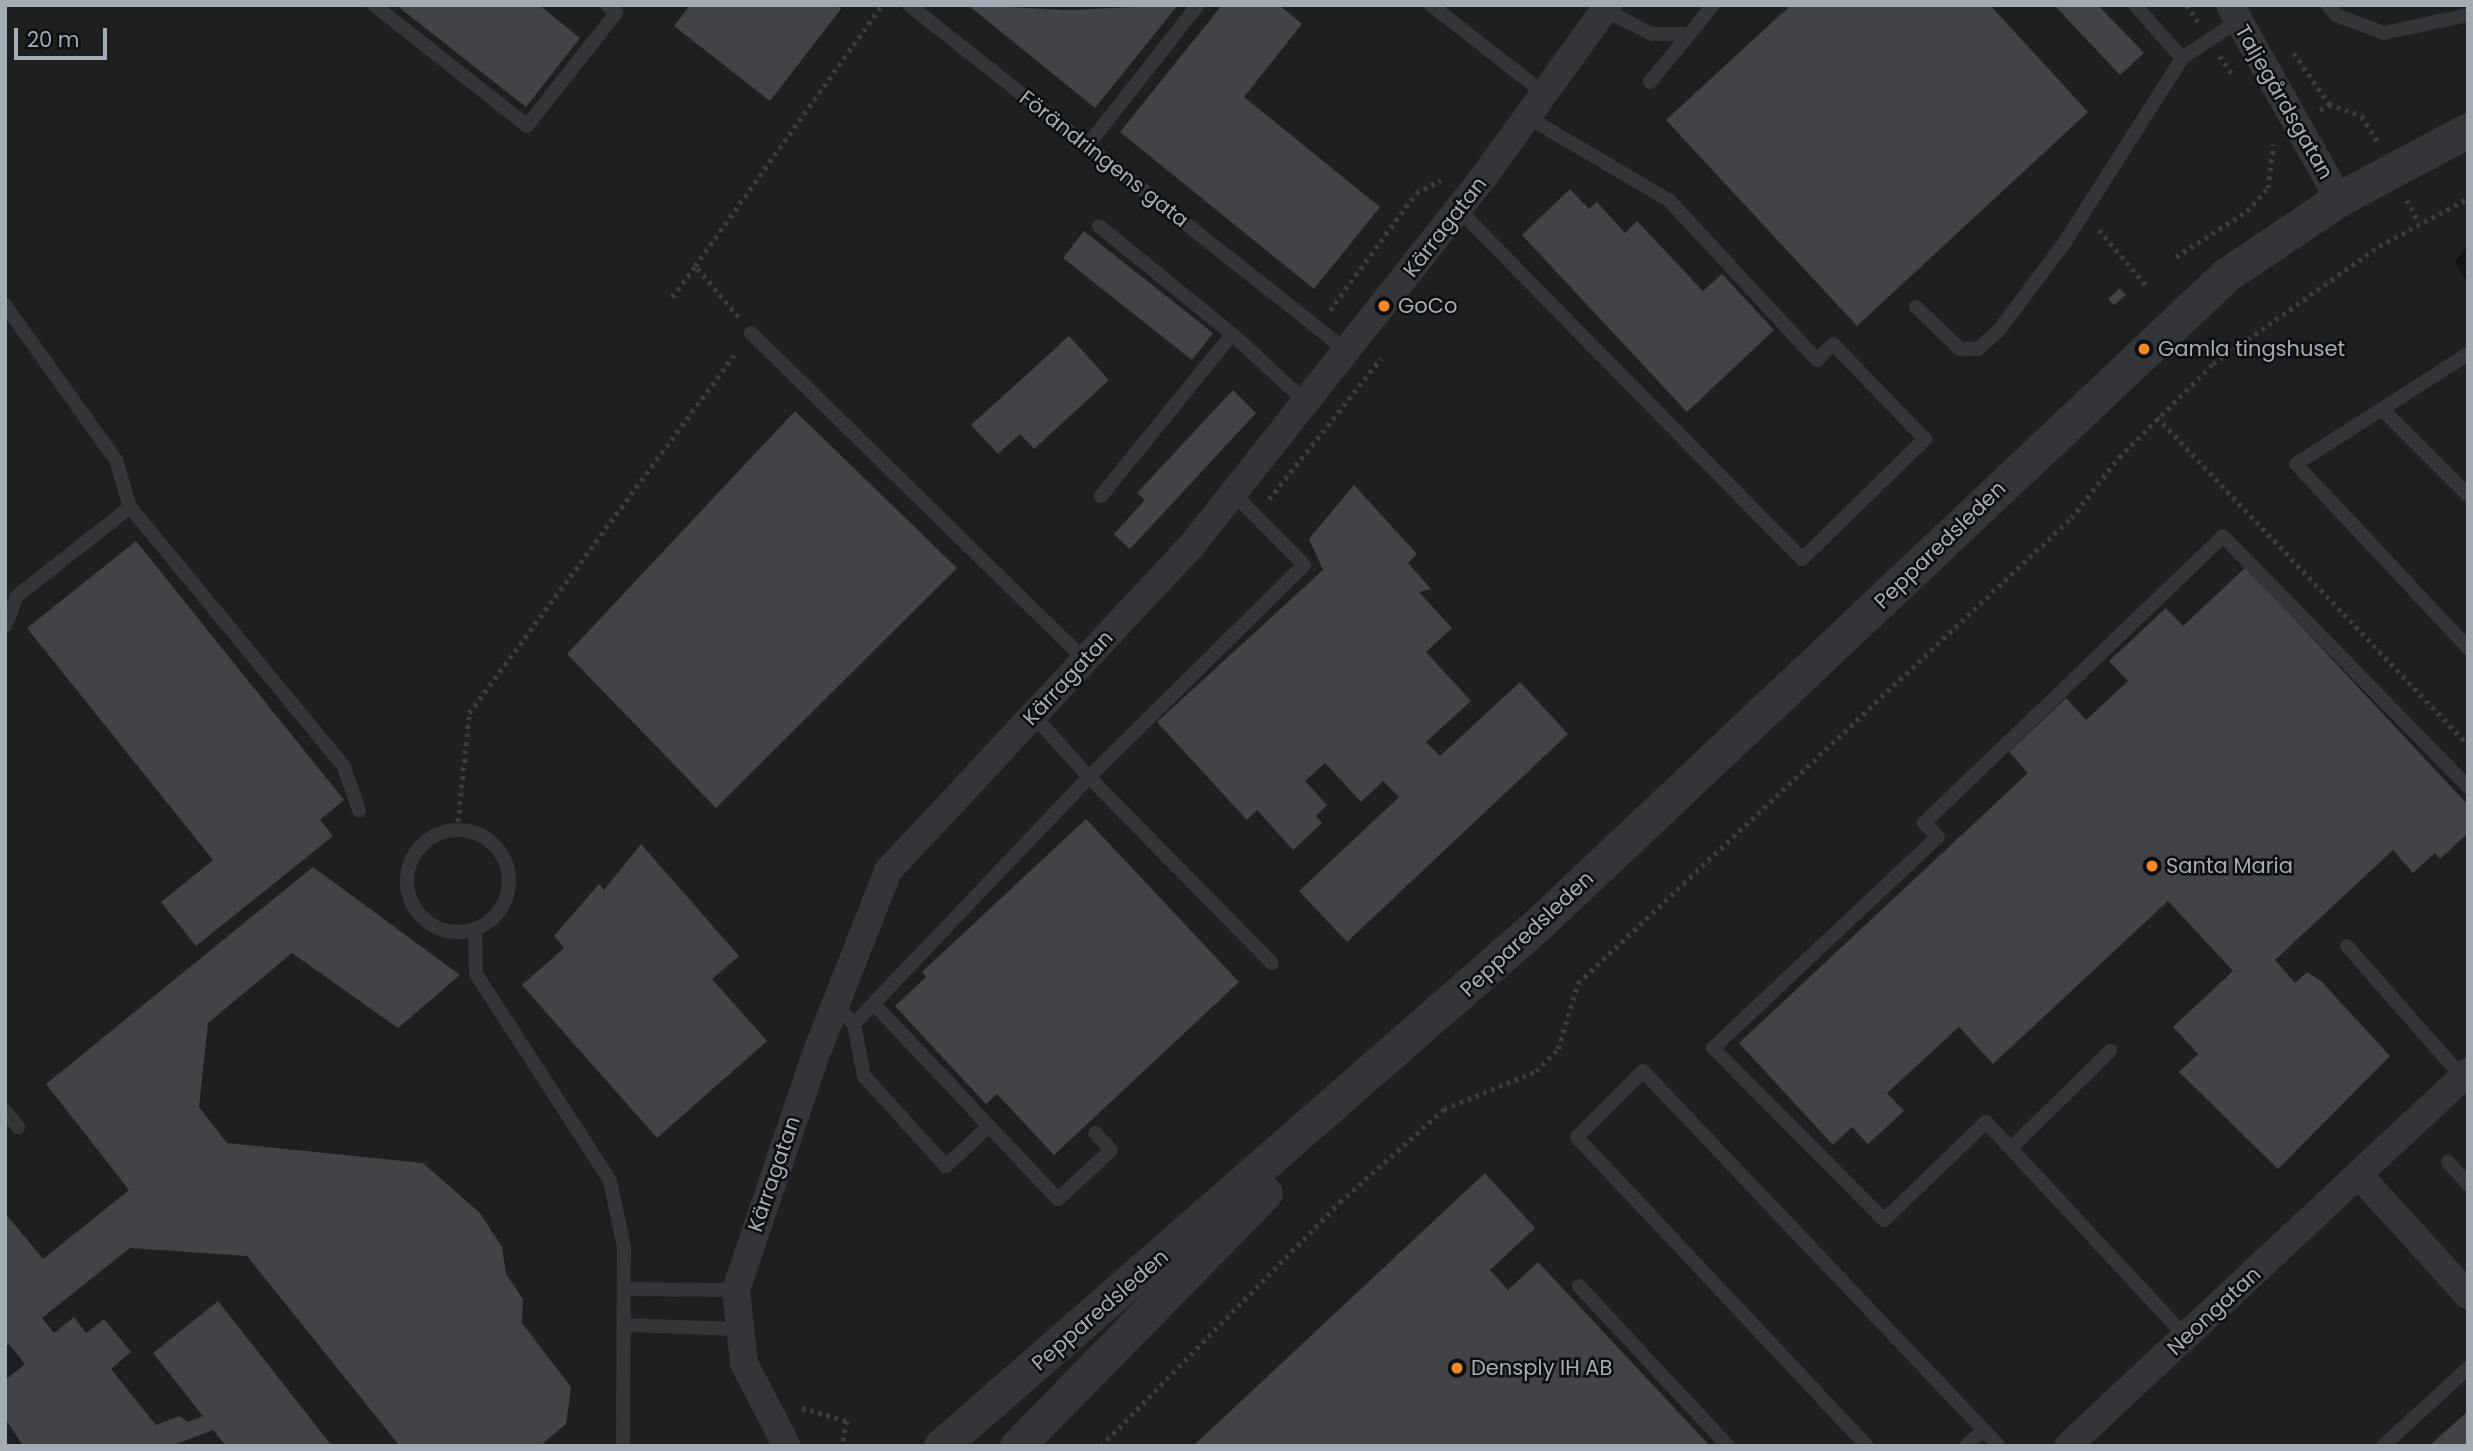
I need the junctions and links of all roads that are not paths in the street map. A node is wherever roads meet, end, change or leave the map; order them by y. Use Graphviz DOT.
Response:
graph roads {
  1 [pos="374,5"];
  2 [pos="607,5"];
  3 [pos="909,5"];
  4 [pos="1198,5"];
  5 [pos="1431,5"];
  6 [pos="1713,5"];
  7 [pos="2135,5"];
  8 [pos="2328,5"];
  9 [pos="1607,8"];
  10 [pos="2234,13"];
  11 [pos="2468,15"];
  12 [pos="1688,34"];
  13 [pos="2182,58"];
  14 [pos="1650,82"];
  15 [pos="1545,94"];
  16 [pos="1529,118"];
  17 [pos="2468,130"];
  18 [pos="1087,146"];
  19 [pos="2339,199"];
  20 [pos="1458,209"];
  21 [pos="1100,226"];
  22 [pos="5,305"];
  23 [pos="1916,307"];
  24 [pos="751,333"];
  25 [pos="1232,334"];
  26 [pos="1347,351"];
  27 [pos="2468,354"];
  28 [pos="1307,403"];
  29 [pos="2382,409"];
  30 [pos="1234,494"];
  31 [pos="2468,495"];
  32 [pos="1101,496"];
  33 [pos="130,507"];
  34 [pos="5,626"];
  35 [pos="2468,648"];
  36 [pos="1085,660"];
  37 [pos="1034,716"];
  38 [pos="1089,777"];
  39 [pos="2468,787"];
  40 [pos="359,810"];
  41 [pos="475,930"];
  42 [pos="2347,946"];
  43 [pos="1272,963"];
  44 [pos="874,1004"];
  45 [pos="1447,1007"];
  46 [pos="845,1014"];
  47 [pos="2110,1051"];
  48 [pos="2465,1075"];
  49 [pos="5,1111"];
  50 [pos="989,1126"];
  51 [pos="18,1127"];
  52 [pos="1095,1133"];
  53 [pos="2011,1148"];
  54 [pos="2448,1162"];
  55 [pos="2359,1175"];
  56 [pos="2468,1184"];
  57 [pos="1579,1286"];
  58 [pos="624,1289"];
  59 [pos="736,1290"];
  60 [pos="2468,1295"];
  61 [pos="624,1325"];
  62 [pos="737,1329"];
  63 [pos="2186,1337"];
  64 [pos="2468,1368"];
  65 [pos="1984,1430"];
  66 [pos="789,1442"];
  67 [pos="2073,1444"];
  68 [pos="623,1446"];
  69 [pos="941,1446"];
  70 [pos="1017,1446"];
  71 [pos="1728,1446"];
  72 [pos="1867,1446"];
  73 [pos="1966,1446"];
  74 [pos="1999,1446"];
  75 [pos="2383,1446"];
  1 -- 2 [label="lane"];
  3 -- 18 [label="lane, Förändringens gata"];
  4 -- 18 [label="lane"];
  5 -- 15 [label="lane"];
  6 -- 12 [label="lane"];
  7 -- 13 [label="lane"];
  8 -- 11 [label="lane"];
  9 -- 12 [label="lane"];
  9 -- 15 [label="street, Kärragatan"];
  10 -- 13 [label="lane"];
  10 -- 19 [label="street, Taljegårdsgatan"];
  12 -- 14 [label="lane"];
  13 -- 23 [label="lane"];
  15 -- 16 [label="street, Kärragatan"];
  16 -- 20 [label="street, Kärragatan"];
  16 -- 20 [label="lane"];
  17 -- 19 [label="street, Pepparedsleden"];
  18 -- 26 [label="lane, Förändringens gata"];
  19 -- 45 [label="street, Pepparedsleden"];
  20 -- 26 [label="street, Kärragatan"];
  21 -- 25 [label="lane"];
  22 -- 33 [label="lane"];
  24 -- 36 [label="lane"];
  25 -- 28 [label="lane"];
  25 -- 32 [label="lane"];
  26 -- 28 [label="street, Kärragatan"];
  27 -- 29 [label="lane"];
  28 -- 30 [label="street, Kärragatan"];
  29 -- 31 [label="lane"];
  29 -- 35 [label="lane"];
  30 -- 36 [label="street, Kärragatan"];
  30 -- 38 [label="lane"];
  33 -- 34 [label="lane"];
  33 -- 40 [label="lane"];
  36 -- 37 [label="street, Kärragatan"];
  37 -- 38 [label="lane"];
  37 -- 46 [label="street, Kärragatan"];
  38 -- 43 [label="lane"];
  38 -- 44 [label="lane"];
  39 -- 53 [label="lane"];
  41 -- 41 [label="lane"];
  41 -- 58 [label="lane"];
  42 -- 48 [label="lane"];
  44 -- 46 [label="lane"];
  44 -- 50 [label="lane"];
  45 -- 69 [label="street, Pepparedsleden"];
  45 -- 70 [label="street, Pepparedsleden"];
  46 -- 50 [label="lane"];
  46 -- 59 [label="street, Kärragatan"];
  47 -- 53 [label="lane"];
  48 -- 55 [label="street, Neongatan"];
  49 -- 51 [label="lane"];
  50 -- 52 [label="lane"];
  53 -- 63 [label="lane"];
  54 -- 56 [label="lane"];
  55 -- 60 [label="street"];
  55 -- 63 [label="street, Neongatan"];
  57 -- 71 [label="lane"];
  58 -- 59 [label="lane"];
  58 -- 61 [label="lane"];
  59 -- 62 [label="street, Kärragatan"];
  61 -- 62 [label="lane"];
  61 -- 68 [label="lane"];
  62 -- 66 [label="street, Kärragatan"];
  63 -- 67 [label="street, Neongatan"];
  64 -- 75 [label="lane"];
  65 -- 72 [label="lane"];
  65 -- 73 [label="lane"];
  65 -- 74 [label="lane"];
}
